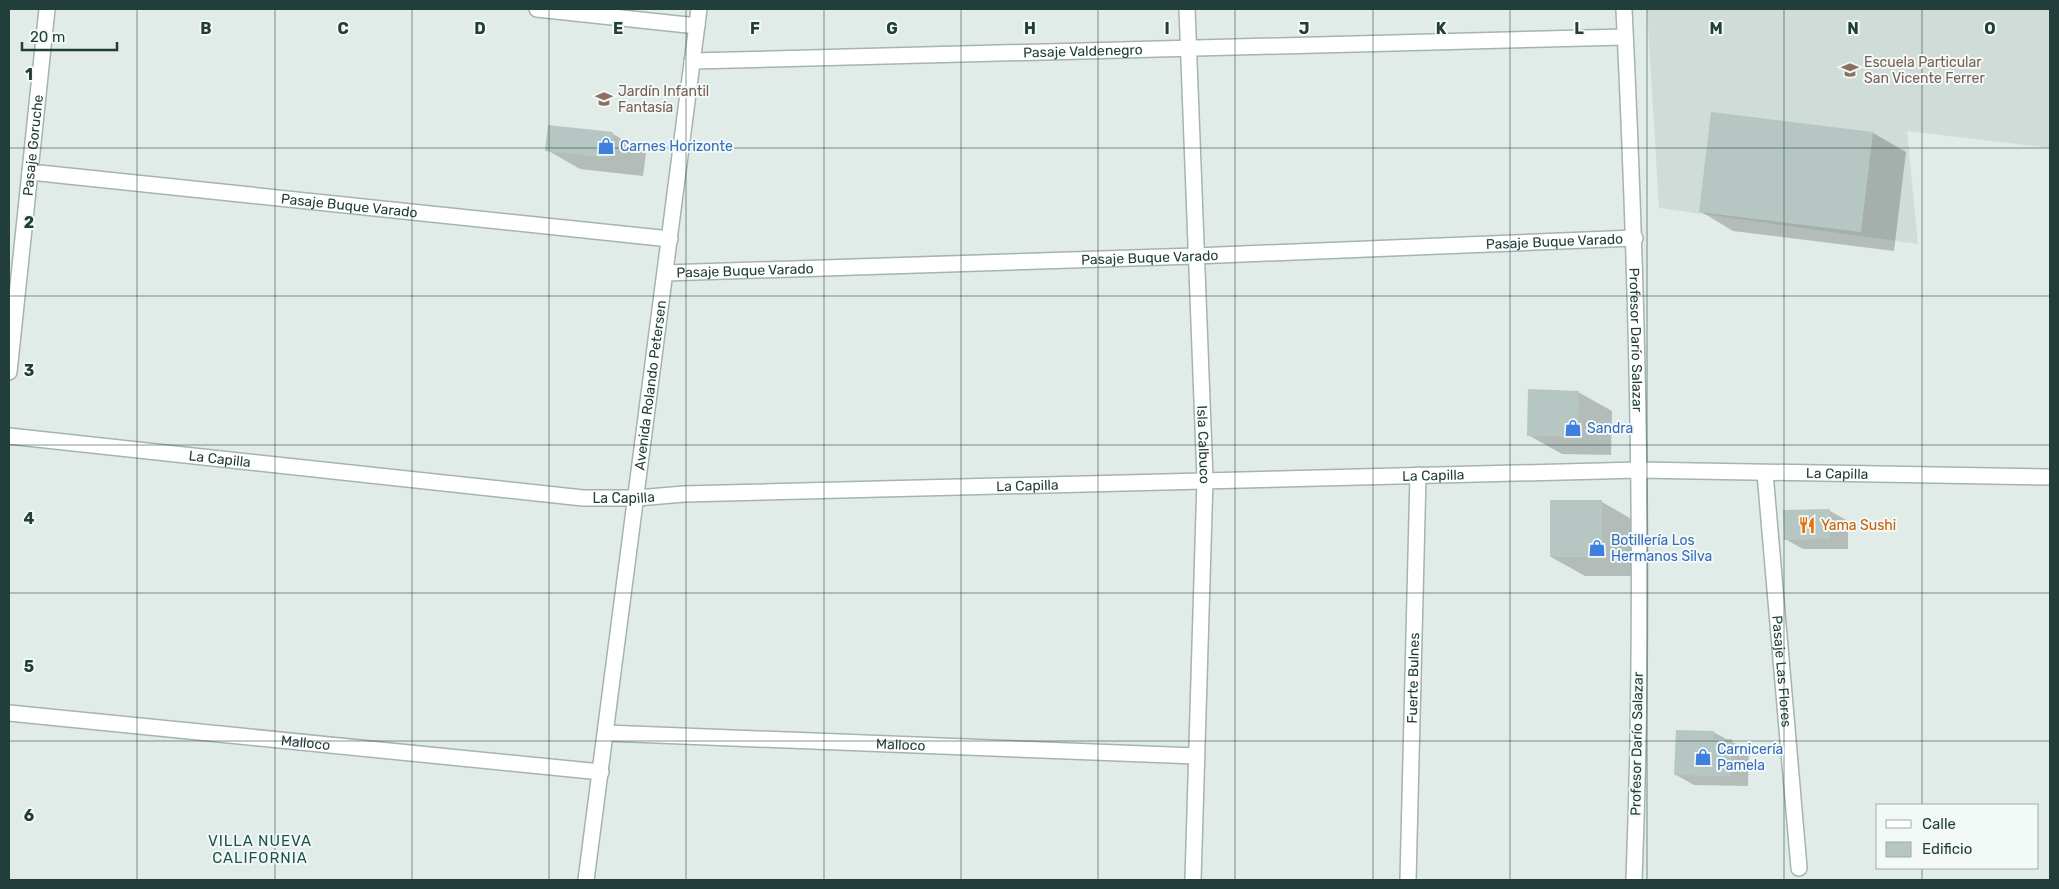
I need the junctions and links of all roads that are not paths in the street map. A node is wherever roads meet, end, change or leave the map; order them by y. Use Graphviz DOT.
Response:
graph roads {
  1 [pos="47,9"];
  2 [pos="537,9"];
  3 [pos="699,9"];
  4 [pos="1187,9"];
  5 [pos="1624,9"];
  6 [pos="697,26"];
  7 [pos="1625,37"];
  8 [pos="1188,47"];
  9 [pos="692,61"];
  10 [pos="30,172"];
  11 [pos="1634,238"];
  12 [pos="670,239"];
  13 [pos="1195,256"];
  14 [pos="665,273"];
  15 [pos="9,372"];
  16 [pos="9,436"];
  17 [pos="1639,470"];
  18 [pos="1765,473"];
  19 [pos="1418,475"];
  20 [pos="2050,477"];
  21 [pos="1205,480"];
  22 [pos="637,498"];
  23 [pos="9,713"];
  24 [pos="606,733"];
  25 [pos="1196,756"];
  26 [pos="601,772"];
  27 [pos="1799,868"];
  28 [pos="586,880"];
  29 [pos="1193,880"];
  30 [pos="1408,880"];
  31 [pos="1634,880"];
  1 -- 10 [label="street, Pasaje Goruche"];
  2 -- 6 [label="street"];
  3 -- 6 [label="street, Avenida Rolando Petersen"];
  4 -- 8 [label="street, Isla Calbuco"];
  5 -- 7 [label="street, Profesor Darío Salazar"];
  6 -- 9 [label="street, Avenida Rolando Petersen"];
  7 -- 8 [label="street, Pasaje Valdenegro"];
  7 -- 11 [label="street, Profesor Darío Salazar"];
  8 -- 9 [label="street, Pasaje Valdenegro"];
  8 -- 13 [label="street, Isla Calbuco"];
  9 -- 12 [label="street, Avenida Rolando Petersen"];
  10 -- 12 [label="street, Pasaje Buque Varado"];
  10 -- 15 [label="street, Pasaje Goruche"];
  11 -- 13 [label="street, Pasaje Buque Varado"];
  11 -- 17 [label="street, Profesor Darío Salazar"];
  12 -- 14 [label="street, Avenida Rolando Petersen"];
  13 -- 14 [label="street, Pasaje Buque Varado"];
  13 -- 21 [label="street, Isla Calbuco"];
  14 -- 22 [label="street, Avenida Rolando Petersen"];
  16 -- 22 [label="street, La Capilla"];
  17 -- 18 [label="street, La Capilla"];
  17 -- 19 [label="street, La Capilla"];
  17 -- 31 [label="street, Profesor Darío Salazar"];
  18 -- 20 [label="street, La Capilla"];
  18 -- 27 [label="street, Pasaje Las Flores"];
  19 -- 21 [label="street, La Capilla"];
  19 -- 30 [label="street, Fuerte Bulnes"];
  21 -- 22 [label="street, La Capilla"];
  21 -- 25 [label="street, Isla Calbuco"];
  22 -- 24 [label="street, Avenida Rolando Petersen"];
  23 -- 26 [label="street, Malloco"];
  24 -- 25 [label="street, Malloco"];
  24 -- 26 [label="street, Avenida Rolando Petersen"];
  25 -- 29 [label="street, Isla Calbuco"];
  26 -- 28 [label="street, Avenida Rolando Petersen"];
}
